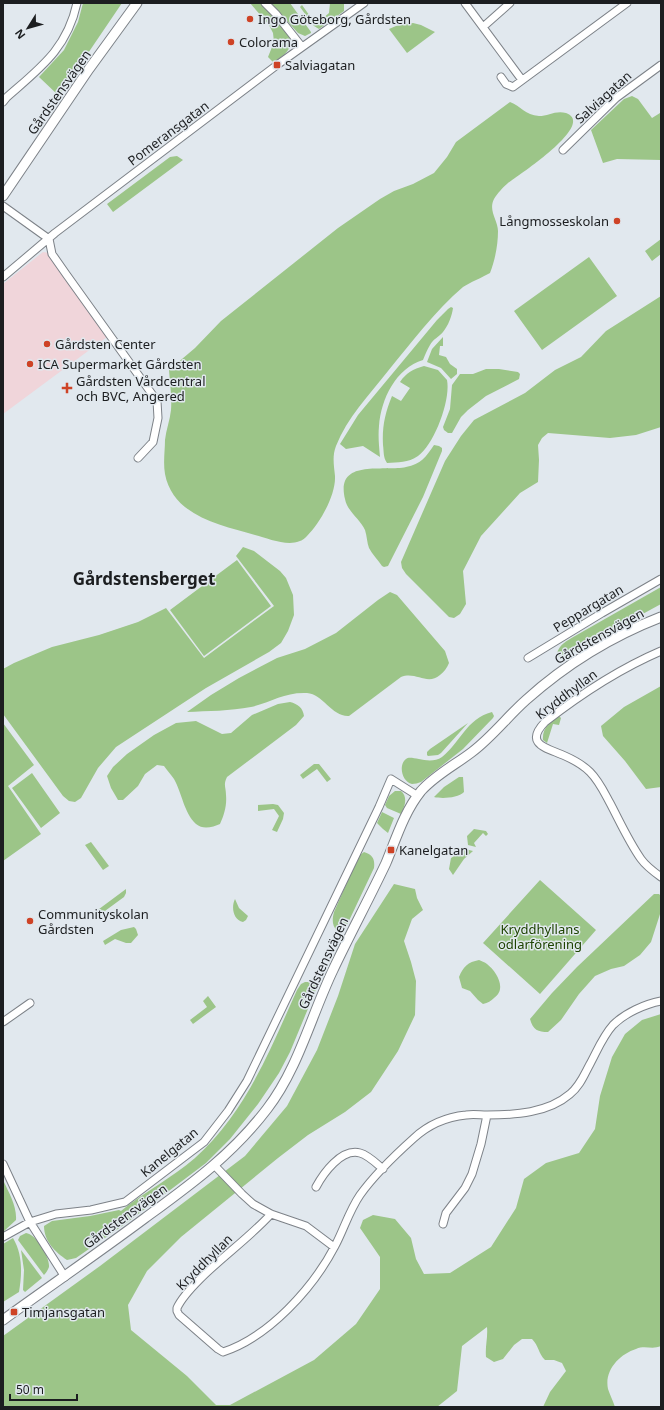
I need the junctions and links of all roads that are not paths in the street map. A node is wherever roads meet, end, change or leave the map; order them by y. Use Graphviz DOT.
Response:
graph roads {
  1 [pos="77,3"];
  2 [pos="137,3"];
  3 [pos="265,3"];
  4 [pos="364,3"];
  5 [pos="465,3"];
  6 [pos="510,3"];
  7 [pos="627,3"];
  8 [pos="483,27"];
  9 [pos="302,47"];
  10 [pos="661,65"];
  11 [pos="501,77"];
  12 [pos="522,80"];
  13 [pos="3,102"];
  14 [pos="563,150"];
  15 [pos="3,196"];
  16 [pos="3,206"];
  17 [pos="49,240"];
  18 [pos="3,278"];
  19 [pos="138,458"];
  20 [pos="661,579"];
  21 [pos="661,617"];
  22 [pos="661,651"];
  23 [pos="528,658"];
  24 [pos="418,796"];
  25 [pos="661,877"];
  26 [pos="661,1001"];
  27 [pos="30,1003"];
  28 [pos="3,1022"];
  29 [pos="487,1115"];
  30 [pos="3,1164"];
  31 [pos="214,1166"];
  32 [pos="383,1169"];
  33 [pos="316,1188"];
  34 [pos="270,1214"];
  35 [pos="30,1222"];
  36 [pos="444,1224"];
  37 [pos="3,1237"];
  38 [pos="334,1247"];
  39 [pos="65,1277"];
  40 [pos="3,1320"];
  1 -- 13 [label="street"];
  2 -- 15 [label="street, Gårdstensvägen"];
  3 -- 9 [label="street"];
  4 -- 9 [label="street"];
  5 -- 8 [label="street"];
  6 -- 8 [label="street"];
  7 -- 12 [label="street"];
  8 -- 12 [label="street"];
  9 -- 17 [label="street, Pomeransgatan"];
  10 -- 14 [label="street, Salviagatan"];
  11 -- 12 [label="street"];
  16 -- 17 [label="street"];
  17 -- 18 [label="street, Pomeransgatan"];
  17 -- 19 [label="street"];
  20 -- 23 [label="street, Peppargatan"];
  21 -- 24 [label="street, Gårdstensvägen"];
  22 -- 25 [label="street, Kryddhyllan"];
  24 -- 31 [label="street, Gårdstensvägen"];
  24 -- 35 [label="street, Kanelgatan"];
  26 -- 29 [label="street, Kryddhyllan"];
  27 -- 28 [label="street"];
  29 -- 32 [label="street, Kryddhyllan"];
  29 -- 36 [label="street"];
  30 -- 35 [label="street"];
  31 -- 34 [label="street"];
  31 -- 39 [label="street, Gårdstensvägen"];
  32 -- 33 [label="street"];
  32 -- 38 [label="street, Kryddhyllan"];
  34 -- 38 [label="street"];
  34 -- 38 [label="street, Kryddhyllan"];
  35 -- 37 [label="street, Kanelgatan"];
  35 -- 39 [label="street"];
  39 -- 40 [label="street, Gårdstensvägen"];
}
